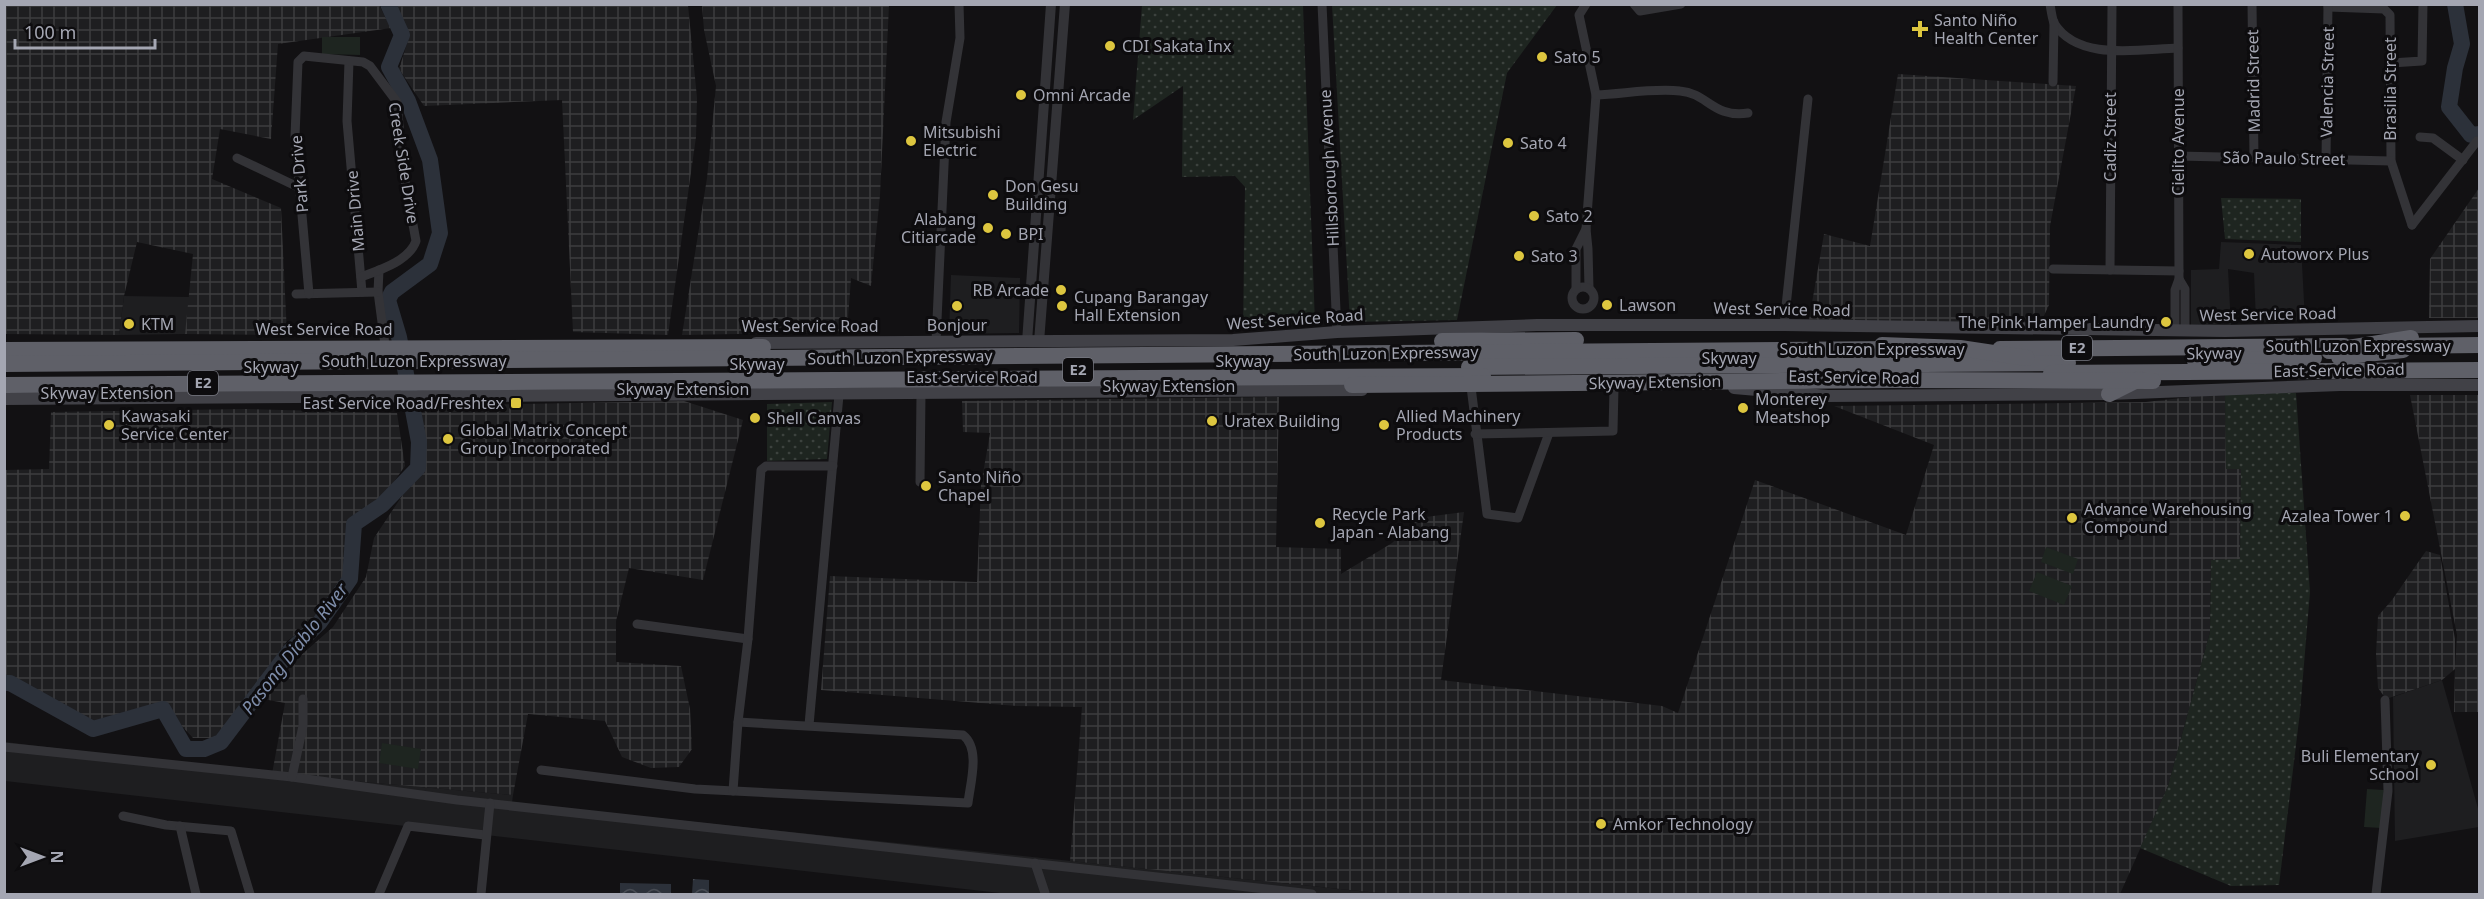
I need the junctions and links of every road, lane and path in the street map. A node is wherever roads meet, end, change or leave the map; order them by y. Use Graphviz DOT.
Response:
graph roads {
  1 [pos="959,4"];
  2 [pos="1051,4"];
  3 [pos="1065,4"];
  4 [pos="1322,4"];
  5 [pos="1586,4"];
  6 [pos="1634,4"];
  7 [pos="1681,4"];
  8 [pos="2050,4"];
  9 [pos="2112,4"];
  10 [pos="2178,4"];
  11 [pos="2252,4"];
  12 [pos="2423,4"];
  13 [pos="1666,6"];
  14 [pos="2328,6"];
  15 [pos="2054,22"];
  16 [pos="2178,48"];
  17 [pos="2110,50"];
  18 [pos="349,61"];
  19 [pos="2391,63"];
  20 [pos="2053,82"];
  21 [pos="1596,95"];
  22 [pos="1808,99"];
  23 [pos="1748,113"];
  24 [pos="2420,136"];
  25 [pos="1040,140"];
  26 [pos="1054,141"];
  27 [pos="2477,141"];
  28 [pos="2178,156"];
  29 [pos="2254,157"];
  30 [pos="237,158"];
  31 [pos="2326,159"];
  32 [pos="2463,160"];
  33 [pos="2391,161"];
  34 [pos="300,188"];
  35 [pos="1586,229"];
  36 [pos="2053,269"];
  37 [pos="379,270"];
  38 [pos="2110,270"];
  39 [pos="2179,275"];
  40 [pos="361,277"];
  41 [pos="1576,286"];
  42 [pos="1588,288"];
  43 [pos="362,292"];
  44 [pos="378,292"];
  45 [pos="296,294"];
  46 [pos="309,294"];
  47 [pos="2175,308"];
  48 [pos="2186,308"];
  49 [pos="1583,309"];
  50 [pos="1583,325"];
  51 [pos="1784,325"];
  52 [pos="2480,326"];
  53 [pos="2180,331"];
  54 [pos="1337,332"];
  55 [pos="936,342"];
  56 [pos="1033,342"];
  57 [pos="2477,345"];
  58 [pos="4,349"];
  59 [pos="2450,349"];
  60 [pos="398,352"];
  61 [pos="2027,358"];
  62 [pos="4,366"];
  63 [pos="2450,374"];
  64 [pos="4,375"];
  65 [pos="2153,376"];
  66 [pos="2477,376"];
  67 [pos="4,385"];
  68 [pos="1471,387"];
  69 [pos="1614,388"];
  70 [pos="408,389"];
  71 [pos="4,394"];
  72 [pos="921,394"];
  73 [pos="2109,394"];
  74 [pos="839,395"];
  75 [pos="4,399"];
  76 [pos="1549,432"];
  77 [pos="1475,434"];
  78 [pos="833,466"];
  79 [pos="920,482"];
  80 [pos="637,624"];
  81 [pos="748,639"];
  82 [pos="303,699"];
  83 [pos="2385,700"];
  84 [pos="738,722"];
  85 [pos="809,725"];
  86 [pos="4,747"];
  87 [pos="542,770"];
  88 [pos="292,777"];
  89 [pos="733,791"];
  90 [pos="490,803"];
  91 [pos="123,816"];
  92 [pos="180,826"];
  93 [pos="485,835"];
  94 [pos="1035,863"];
  95 [pos="1045,893"];
  96 [pos="196,894"];
  97 [pos="250,894"];
  98 [pos="380,894"];
  99 [pos="481,894"];
  100 [pos="1312,894"];
  101 [pos="2376,894"];
  1 -- 55 [label="street"];
  2 -- 25 [label="street"];
  3 -- 26 [label="street"];
  4 -- 54 [label="street, Hillsborough Avenue"];
  5 -- 21 [label="street"];
  6 -- 13 [label="street"];
  7 -- 13 [label="street"];
  8 -- 15 [label="street"];
  9 -- 17 [label="street, Cadiz Street"];
  10 -- 16 [label="street, Cielito Avenue"];
  11 -- 29 [label="street, Madrid Street"];
  12 -- 19 [label="street"];
  14 -- 19 [label="street, Brasilia Street"];
  14 -- 31 [label="street, Valencia Street"];
  15 -- 17 [label="street"];
  15 -- 20 [label="street"];
  16 -- 17 [label="street"];
  16 -- 28 [label="street, Cielito Avenue"];
  17 -- 38 [label="street, Cadiz Street"];
  18 -- 34 [label="street, Park Drive"];
  18 -- 37 [label="street, Creek Side Drive"];
  18 -- 40 [label="street, Main Drive"];
  19 -- 33 [label="street, Brasilia Street"];
  21 -- 23 [label="street"];
  21 -- 35 [label="street"];
  22 -- 51 [label="street"];
  24 -- 32 [label="street"];
  25 -- 26 [label="street"];
  25 -- 56 [label="street"];
  26 -- 56 [label="street"];
  27 -- 32 [label="street"];
  28 -- 29 [label="street, São Paulo Street"];
  28 -- 39 [label="street, Cielito Avenue"];
  29 -- 31 [label="street, São Paulo Street"];
  30 -- 34 [label="street"];
  31 -- 33 [label="street, São Paulo Street"];
  32 -- 33 [label="street, Brasilia Street"];
  34 -- 46 [label="street, Park Drive"];
  35 -- 41 [label="street"];
  35 -- 42 [label="street"];
  36 -- 38 [label="street"];
  37 -- 40 [label="street, Creek Side Drive"];
  37 -- 44 [label="street"];
  38 -- 39 [label="street"];
  39 -- 47 [label="street, Cielito Avenue"];
  39 -- 48 [label="street, Cielito Avenue"];
  40 -- 43 [label="street, Main Drive"];
  41 -- 42 [label="street"];
  41 -- 49 [label="street"];
  42 -- 49 [label="street"];
  43 -- 44 [label="street"];
  43 -- 46 [label="street"];
  44 -- 60 [label="street"];
  45 -- 46 [label="street"];
  47 -- 48 [label="street"];
  47 -- 53 [label="street, Cielito Avenue"];
  48 -- 53 [label="street, Cielito Avenue"];
  49 -- 50 [label="street"];
  50 -- 51 [label="main road, West Service Road"];
  50 -- 54 [label="main road, West Service Road"];
  51 -- 53 [label="main road, West Service Road"];
  52 -- 53 [label="main road, West Service Road"];
  54 -- 56 [label="main road, West Service Road"];
  55 -- 56 [label="main road, West Service Road"];
  55 -- 60 [label="main road, West Service Road"];
  57 -- 60 [label="highway, South Luzon Expressway / E2"];
  57 -- 61 [label="highway, Skyway / E2, bridge"];
  58 -- 60 [label="main road, West Service Road"];
  58 -- 61 [label="highway, E2, bridge"];
  59 -- 64 [label="highway, Skyway / E2"];
  60 -- 62 [label="highway, South Luzon Expressway / E2"];
  61 -- 62 [label="highway, Skyway / E2, bridge"];
  63 -- 65 [label="highway, Skyway / E2"];
  65 -- 66 [label="highway, South Luzon Expressway / E2"];
  65 -- 70 [label="highway, South Luzon Expressway / E2"];
  65 -- 71 [label="highway, Skyway Extension / E2, bridge"];
  65 -- 73 [label="highway"];
  66 -- 73 [label="main road, East Service Road"];
  67 -- 70 [label="highway, South Luzon Expressway / E2"];
  68 -- 69 [label="main road, East Service Road"];
  68 -- 72 [label="main road, East Service Road"];
  68 -- 77 [label="street"];
  69 -- 73 [label="main road, East Service Road"];
  69 -- 76 [label="street"];
  70 -- 74 [label="main road, East Service Road"];
  70 -- 75 [label="main road, East Service Road"];
  72 -- 74 [label="main road, East Service Road"];
  72 -- 79 [label="street"];
  74 -- 78 [label="street"];
  76 -- 77 [label="street"];
  76 -- 77 [label="street"];
  78 -- 81 [label="street"];
  78 -- 85 [label="street"];
  80 -- 81 [label="street"];
  81 -- 84 [label="street"];
  82 -- 88 [label="street"];
  83 -- 101 [label="street"];
  84 -- 85 [label="street"];
  84 -- 89 [label="street"];
  85 -- 89 [label="street"];
  86 -- 88 [label="street"];
  87 -- 89 [label="street"];
  88 -- 90 [label="street"];
  90 -- 93 [label="street"];
  90 -- 94 [label="street"];
  91 -- 92 [label="street"];
  92 -- 96 [label="street"];
  92 -- 97 [label="street"];
  93 -- 98 [label="street"];
  93 -- 99 [label="street"];
  94 -- 95 [label="street"];
  94 -- 100 [label="street"];
}
